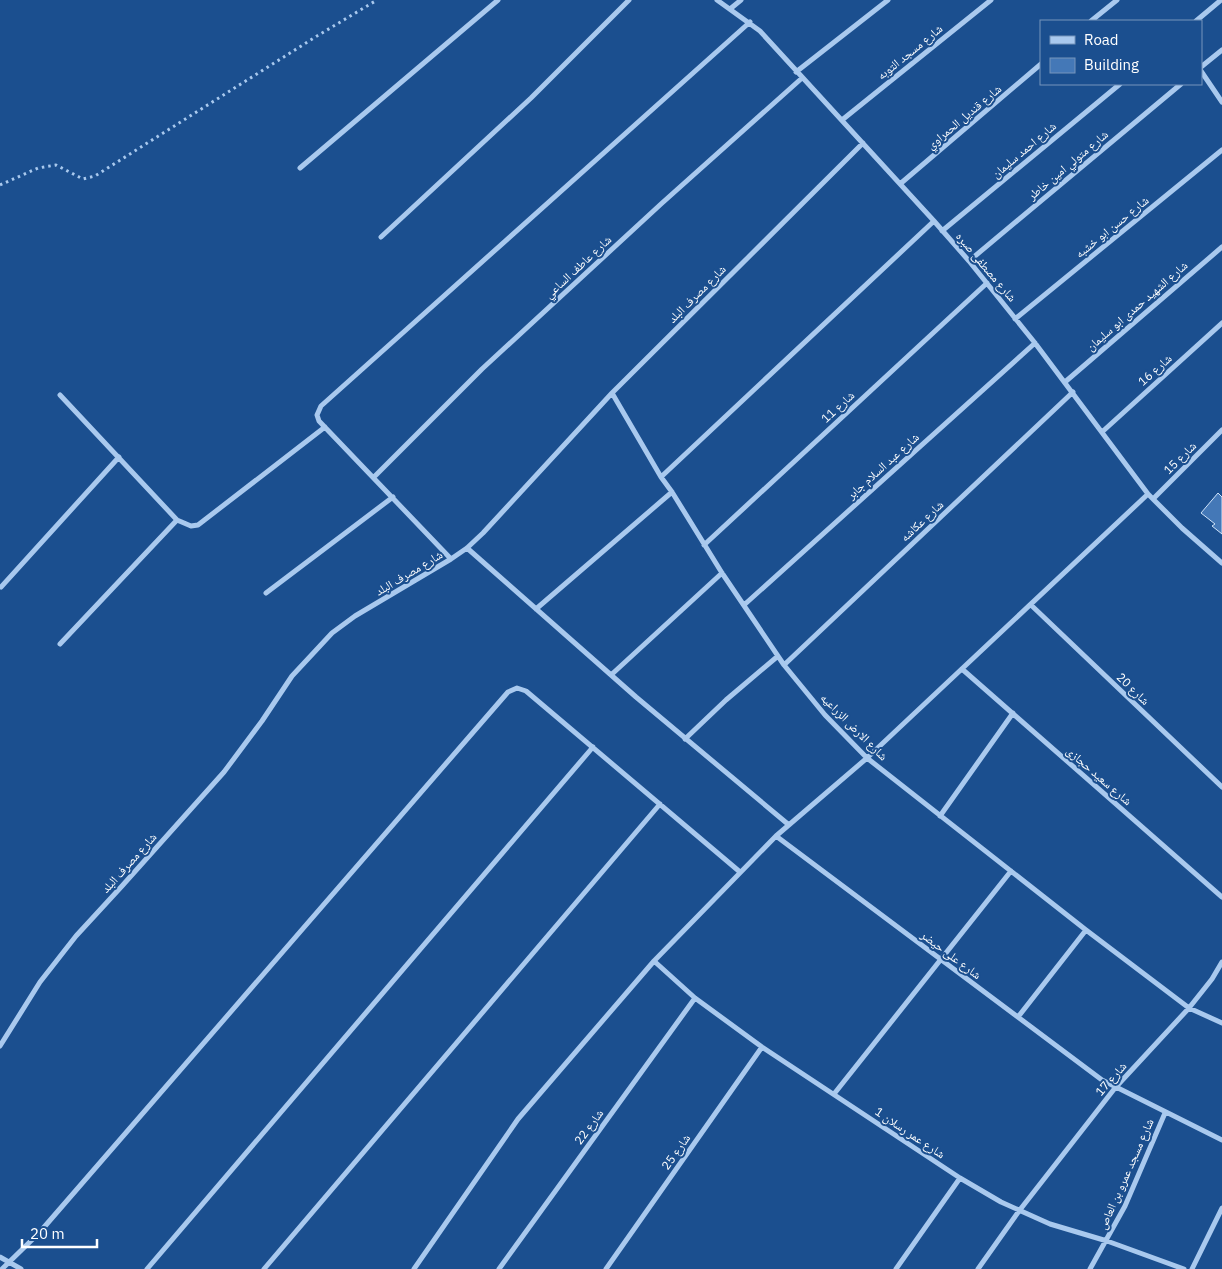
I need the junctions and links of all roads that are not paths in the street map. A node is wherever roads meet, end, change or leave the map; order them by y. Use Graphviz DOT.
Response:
graph roads {
  1 [pos="498,0"];
  2 [pos="629,0"];
  3 [pos="717,0"];
  4 [pos="741,0"];
  5 [pos="888,0"];
  6 [pos="991,0"];
  7 [pos="1116,0"];
  8 [pos="1221,0"];
  9 [pos="730,9"];
  10 [pos="1093,20"];
  11 [pos="1197,20"];
  12 [pos="750,22"];
  13 [pos="1222,50"];
  14 [pos="1040,65"];
  15 [pos="1202,68"];
  16 [pos="1202,71"];
  17 [pos="796,72"];
  18 [pos="802,78"];
  19 [pos="1119,85"];
  20 [pos="1180,85"];
  21 [pos="1222,102"];
  22 [pos="842,120"];
  23 [pos="863,144"];
  24 [pos="1222,150"];
  25 [pos="300,168"];
  26 [pos="900,184"];
  27 [pos="934,221"];
  28 [pos="942,231"];
  29 [pos="381,237"];
  30 [pos="1222,247"];
  31 [pos="968,261"];
  32 [pos="986,283"];
  33 [pos="1015,319"];
  34 [pos="1222,323"];
  35 [pos="1035,343"];
  36 [pos="1065,382"];
  37 [pos="1073,392"];
  38 [pos="612,393"];
  39 [pos="60,395"];
  40 [pos="325,427"];
  41 [pos="1222,430"];
  42 [pos="1102,432"];
  43 [pos="119,457"];
  44 [pos="374,477"];
  45 [pos="661,478"];
  46 [pos="672,492"];
  47 [pos="1148,494"];
  48 [pos="393,498"];
  49 [pos="1153,499"];
  50 [pos="177,520"];
  51 [pos="704,545"];
  52 [pos="468,548"];
  53 [pos="451,559"];
  54 [pos="1222,562"];
  55 [pos="722,573"];
  56 [pos="1,587"];
  57 [pos="266,593"];
  58 [pos="1031,604"];
  59 [pos="744,605"];
  60 [pos="536,609"];
  61 [pos="60,644"];
  62 [pos="778,656"];
  63 [pos="784,665"];
  64 [pos="962,669"];
  65 [pos="611,675"];
  66 [pos="1013,713"];
  67 [pos="685,739"];
  68 [pos="592,747"];
  69 [pos="867,758"];
  70 [pos="1222,787"];
  71 [pos="660,804"];
  72 [pos="940,816"];
  73 [pos="789,824"];
  74 [pos="776,836"];
  75 [pos="1011,871"];
  76 [pos="740,872"];
  77 [pos="1222,898"];
  78 [pos="1086,930"];
  79 [pos="941,960"];
  80 [pos="654,961"];
  81 [pos="1222,962"];
  82 [pos="695,998"];
  83 [pos="1189,1008"];
  84 [pos="1018,1017"];
  85 [pos="1222,1023"];
  86 [pos="0,1046"];
  87 [pos="762,1047"];
  88 [pos="1115,1088"];
  89 [pos="834,1094"];
  90 [pos="1165,1113"];
  91 [pos="1222,1140"];
  92 [pos="960,1178"];
  93 [pos="1222,1208"];
  94 [pos="1019,1211"];
  95 [pos="1107,1241"];
  96 [pos="0,1257"];
  97 [pos="9,1263"];
  98 [pos="2,1269"];
  99 [pos="21,1269"];
  100 [pos="147,1269"];
  101 [pos="264,1269"];
  102 [pos="414,1269"];
  103 [pos="499,1269"];
  104 [pos="606,1269"];
  105 [pos="896,1269"];
  106 [pos="978,1269"];
  107 [pos="1090,1269"];
  108 [pos="1184,1269"];
  109 [pos="1192,1269"];
  1 -- 25 [label="street"];
  2 -- 29 [label="street"];
  3 -- 9 [label="street, شارع مصطفى صبره"];
  4 -- 9 [label="street"];
  5 -- 17 [label="street"];
  6 -- 22 [label="street, شارع مسجد التوبه"];
  7 -- 10 [label="street"];
  8 -- 11 [label="street"];
  9 -- 12 [label="street, شارع مصطفى صبره"];
  12 -- 17 [label="street, شارع مصطفى صبره"];
  12 -- 40 [label="street"];
  13 -- 15 [label="street"];
  14 -- 26 [label="street, شارع قنديل الحمراوي"];
  16 -- 21 [label="street"];
  17 -- 18 [label="street, شارع مصطفى صبره"];
  18 -- 22 [label="street, شارع مصطفى صبره"];
  18 -- 44 [label="street, شارع عاطف الساعي"];
  19 -- 28 [label="street, شارع احمد سليمان"];
  20 -- 31 [label="street, شارع متولي امين خاطر"];
  22 -- 23 [label="street, شارع مصطفى صبره"];
  23 -- 26 [label="street, شارع مصطفى صبره"];
  23 -- 38 [label="street, شارع مصرف البلد"];
  24 -- 33 [label="street, شارع حسن ابو خشبه"];
  26 -- 27 [label="street, شارع مصطفى صبره"];
  27 -- 28 [label="street, شارع مصطفى صبره"];
  27 -- 45 [label="street"];
  28 -- 31 [label="street, شارع مصطفى صبره"];
  30 -- 36 [label="street, شارع الشهيد حمدى ابو سليمان"];
  31 -- 32 [label="street, شارع مصطفى صبره"];
  32 -- 33 [label="street, شارع مصطفى صبره"];
  32 -- 51 [label="street, شارع 11"];
  33 -- 35 [label="street, شارع مصطفى صبره"];
  34 -- 42 [label="street, شارع 16"];
  35 -- 36 [label="street, شارع مصطفى صبره"];
  35 -- 59 [label="street, شارع عبد السلام جابر"];
  36 -- 37 [label="street, شارع مصطفى صبره"];
  37 -- 42 [label="street, شارع مصطفى صبره"];
  37 -- 63 [label="street, شارع عكاشه"];
  38 -- 45 [label="street, شارع الارض الزراعيه"];
  38 -- 52 [label="street, شارع مصرف البلد"];
  39 -- 43 [label="street"];
  40 -- 44 [label="street"];
  40 -- 50 [label="street"];
  41 -- 49 [label="street, شارع 15"];
  42 -- 47 [label="street, شارع مصطفى صبره"];
  43 -- 50 [label="street"];
  43 -- 56 [label="street"];
  44 -- 48 [label="street"];
  45 -- 46 [label="street, شارع الارض الزراعيه"];
  46 -- 51 [label="street, شارع الارض الزراعيه"];
  46 -- 60 [label="street"];
  47 -- 49 [label="street, شارع مصطفى صبره"];
  47 -- 58 [label="street"];
  48 -- 53 [label="street"];
  48 -- 57 [label="street"];
  49 -- 54 [label="street, شارع مصطفى صبره"];
  50 -- 61 [label="street"];
  51 -- 55 [label="street, شارع الارض الزراعيه"];
  52 -- 53 [label="street, شارع مصرف البلد"];
  52 -- 60 [label="street"];
  53 -- 86 [label="street, شارع مصرف البلد"];
  55 -- 59 [label="street, شارع الارض الزراعيه"];
  55 -- 65 [label="street"];
  58 -- 64 [label="street"];
  58 -- 70 [label="street, شارع 20"];
  59 -- 62 [label="street, شارع الارض الزراعيه"];
  60 -- 65 [label="street"];
  62 -- 63 [label="street, شارع الارض الزراعيه"];
  62 -- 67 [label="street"];
  63 -- 69 [label="street, شارع الارض الزراعيه"];
  64 -- 66 [label="street, شارع سعيد حجازى"];
  64 -- 69 [label="street"];
  65 -- 67 [label="street"];
  66 -- 72 [label="street"];
  66 -- 77 [label="street, شارع سعيد حجازى"];
  67 -- 73 [label="street"];
  68 -- 71 [label="street"];
  68 -- 97 [label="street"];
  68 -- 100 [label="street"];
  69 -- 72 [label="street, شارع الارض الزراعيه"];
  69 -- 73 [label="street"];
  71 -- 76 [label="street"];
  71 -- 101 [label="street"];
  72 -- 75 [label="street, شارع الارض الزراعيه"];
  73 -- 74 [label="street"];
  74 -- 76 [label="street"];
  74 -- 79 [label="street, شارع على حيضر"];
  75 -- 78 [label="street, شارع الارض الزراعيه"];
  75 -- 79 [label="street"];
  76 -- 80 [label="street"];
  78 -- 83 [label="street, شارع الارض الزراعيه"];
  78 -- 84 [label="street"];
  79 -- 84 [label="street, شارع على حيضر"];
  79 -- 89 [label="street"];
  80 -- 82 [label="street, شارع عمر رسلان 1"];
  80 -- 102 [label="street"];
  81 -- 83 [label="street, شارع 17"];
  82 -- 87 [label="street, شارع عمر رسلان 1"];
  82 -- 103 [label="street, شارع 22"];
  83 -- 85 [label="street, شارع الارض الزراعيه"];
  83 -- 88 [label="street, شارع 17"];
  84 -- 88 [label="street, شارع على حيضر"];
  87 -- 89 [label="street, شارع عمر رسلان 1"];
  87 -- 104 [label="street, شارع 25"];
  88 -- 90 [label="street, شارع على حيضر"];
  88 -- 94 [label="street, شارع 17"];
  89 -- 92 [label="street, شارع عمر رسلان 1"];
  90 -- 91 [label="street, شارع على حيضر"];
  90 -- 95 [label="street, شارع مسجد عمرو بن العاص"];
  92 -- 94 [label="street, شارع عمر رسلان 1"];
  92 -- 105 [label="street"];
  93 -- 109 [label="street"];
  94 -- 95 [label="street, شارع عمر رسلان 1"];
  94 -- 106 [label="street, شارع 17"];
  95 -- 107 [label="street, شارع مسجد عمرو بن العاص"];
  95 -- 108 [label="street, شارع عمر رسلان 1"];
  96 -- 97 [label="street"];
  97 -- 98 [label="street"];
  97 -- 99 [label="street"];
}
